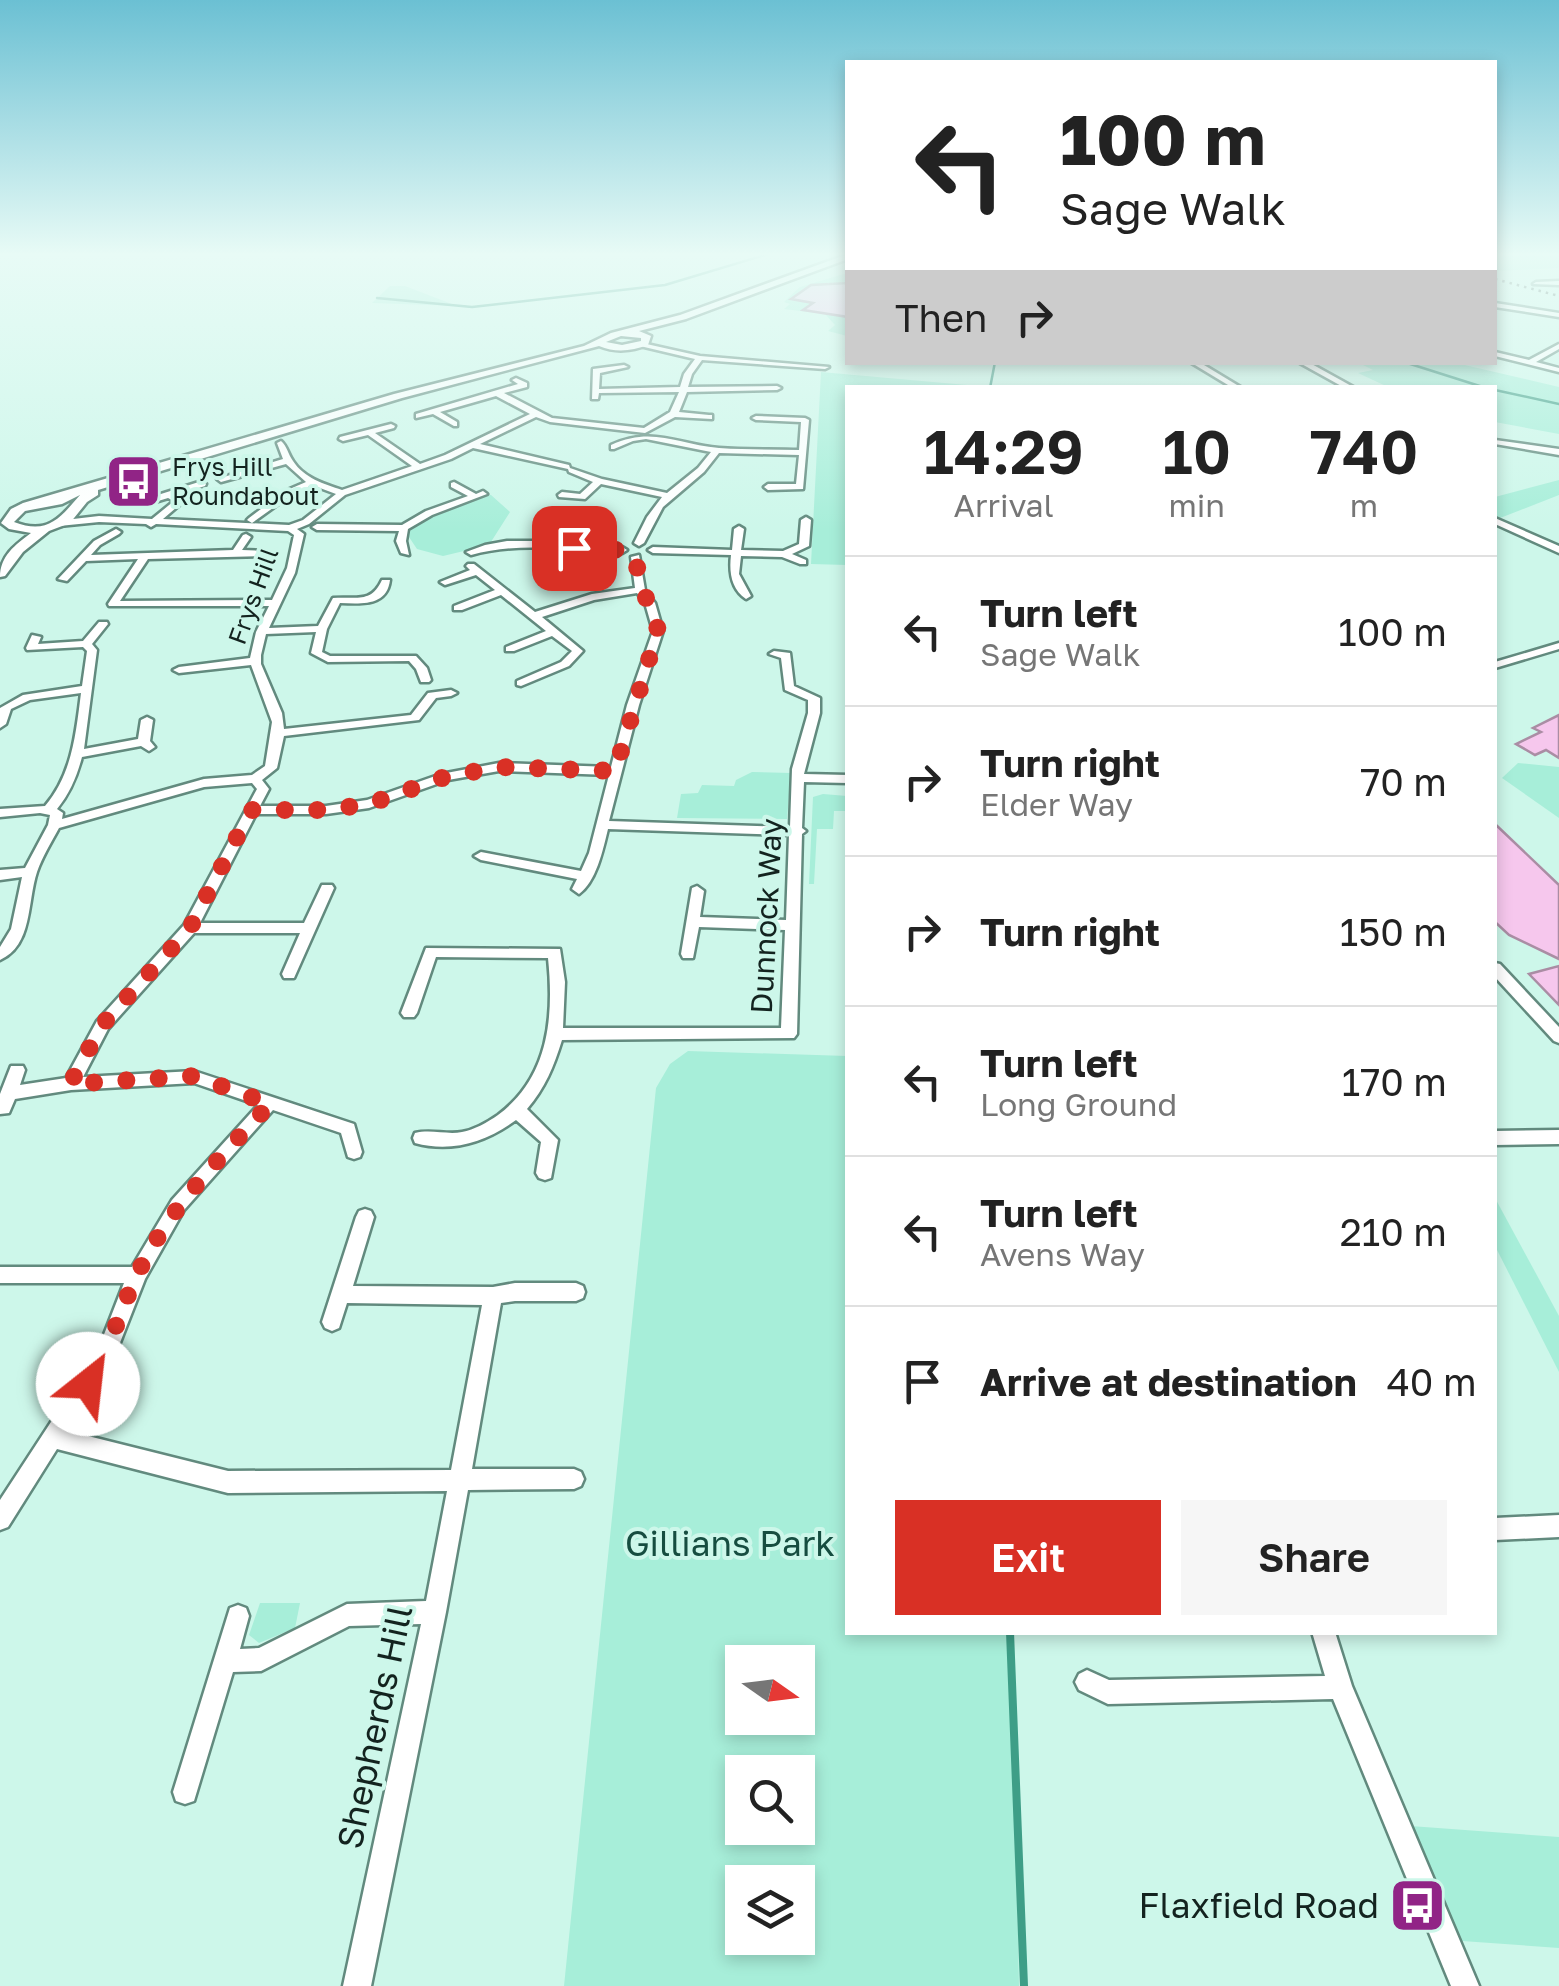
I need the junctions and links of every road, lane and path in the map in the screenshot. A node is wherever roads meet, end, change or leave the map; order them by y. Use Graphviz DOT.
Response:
graph roads {
  1 [pos="591,345"];
  2 [pos="606,345"];
  3 [pos="628,345"];
  4 [pos="656,345"];
  5 [pos="1559,346"];
  6 [pos="614,348"];
  7 [pos="1497,354"];
  8 [pos="546,358"];
  9 [pos="700,358"];
  10 [pos="1529,362"];
  11 [pos="1198,365"];
  12 [pos="1306,365"];
  13 [pos="624,367"];
  14 [pos="824,367"];
  15 [pos="739,369"];
  16 [pos="1559,370"];
  17 [pos="781,378"];
  18 [pos="516,380"];
  19 [pos="1234,385"];
  20 [pos="1346,385"];
  21 [pos="739,388"];
  22 [pos="682,390"];
  23 [pos="496,393"];
  24 [pos="434,412"];
  25 [pos="536,414"];
  26 [pos="673,414"];
  27 [pos="418,416"];
  28 [pos="709,416"];
  29 [pos="756,418"];
  30 [pos="454,424"];
  31 [pos="391,426"];
  32 [pos="369,432"];
  33 [pos="646,434"];
  34 [pos="630,435"];
  35 [pos="343,439"];
  36 [pos="282,442"];
  37 [pos="1497,442"];
  38 [pos="472,445"];
  39 [pos="614,447"];
  40 [pos="716,450"];
  41 [pos="1559,452"];
  42 [pos="803,453"];
  43 [pos="286,461"];
  44 [pos="417,466"];
  45 [pos="126,479"];
  46 [pos="221,479"];
  47 [pos="599,481"];
  48 [pos="310,483"];
  49 [pos="202,484"];
  50 [pos="454,485"];
  51 [pos="768,487"];
  52 [pos="170,494"];
  53 [pos="342,494"];
  54 [pos="562,495"];
  55 [pos="668,496"];
  56 [pos="44,502"];
  57 [pos="146,502"];
  58 [pos="74,508"];
  59 [pos="99,520"];
  60 [pos="252,520"];
  61 [pos="806,520"];
  62 [pos="1497,521"];
  63 [pos="151,524"];
  64 [pos="312,524"];
  65 [pos="54,525"];
  66 [pos="404,528"];
  67 [pos="18,529"];
  68 [pos="739,529"];
  69 [pos="294,531"];
  70 [pos="116,532"];
  71 [pos="246,537"];
  72 [pos="639,543"];
  73 [pos="18,549"];
  74 [pos="622,550"];
  75 [pos="653,550"];
  76 [pos="1559,550"];
  77 [pos="471,552"];
  78 [pos="739,552"];
  79 [pos="406,553"];
  80 [pos="236,554"];
  81 [pos="267,554"];
  82 [pos="784,554"];
  83 [pos="144,557"];
  84 [pos="82,558"];
  85 [pos="636,558"];
  86 [pos="803,562"];
  87 [pos="0,573"];
  88 [pos="62,579"];
  89 [pos="386,582"];
  90 [pos="445,582"];
  91 [pos="502,590"];
  92 [pos="640,590"];
  93 [pos="746,596"];
  94 [pos="274,603"];
  95 [pos="114,604"];
  96 [pos="458,608"];
  97 [pos="534,616"];
  98 [pos="322,629"];
  99 [pos="266,631"];
  100 [pos="555,631"];
  101 [pos="86,644"];
  102 [pos="1559,646"];
  103 [pos="31,647"];
  104 [pos="510,648"];
  105 [pos="774,654"];
  106 [pos="253,661"];
  107 [pos="1497,664"];
  108 [pos="179,670"];
  109 [pos="425,680"];
  110 [pos="522,683"];
  111 [pos="85,689"];
  112 [pos="451,693"];
  113 [pos="147,720"];
  114 [pos="0,724"];
  115 [pos="281,732"];
  116 [pos="76,754"];
  117 [pos="615,771"];
  118 [pos="255,778"];
  119 [pos="800,778"];
  120 [pos="845,779"];
  121 [pos="49,810"];
  122 [pos="251,810"];
  123 [pos="0,812"];
  124 [pos="54,825"];
  125 [pos="602,825"];
  126 [pos="798,832"];
  127 [pos="481,856"];
  128 [pos="30,872"];
  129 [pos="0,874"];
  130 [pos="327,888"];
  131 [pos="697,891"];
  132 [pos="693,922"];
  133 [pos="793,925"];
  134 [pos="190,928"];
  135 [pos="308,928"];
  136 [pos="688,954"];
  137 [pos="0,955"];
  138 [pos="1497,970"];
  139 [pos="288,974"];
  140 [pos="410,1013"];
  141 [pos="554,1034"];
  142 [pos="1559,1037"];
  143 [pos="17,1070"];
  144 [pos="70,1084"];
  145 [pos="6,1101"];
  146 [pos="270,1104"];
  147 [pos="519,1112"];
  148 [pos="1559,1137"];
  149 [pos="422,1138"];
  150 [pos="1497,1138"];
  151 [pos="354,1152"];
  152 [pos="544,1172"];
  153 [pos="365,1217"];
  154 [pos="0,1275"];
  155 [pos="137,1276"];
  156 [pos="576,1292"];
  157 [pos="340,1294"];
  158 [pos="493,1296"];
  159 [pos="332,1322"];
  160 [pos="54,1438"];
  161 [pos="574,1478"];
  162 [pos="457,1482"];
  163 [pos="0,1519"];
  164 [pos="1559,1526"];
  165 [pos="1497,1529"];
  166 [pos="435,1612"];
  167 [pos="238,1616"];
  168 [pos="1324,1635"];
  169 [pos="224,1661"];
  170 [pos="1087,1682"];
  171 [pos="1340,1688"];
  172 [pos="184,1792"];
  173 [pos="357,1986"];
  174 [pos="1465,1986"];
  1 -- 8 [label="street"];
  2 -- 6 [label="street"];
  3 -- 6 [label="street"];
  4 -- 9 [label="street"];
  5 -- 10 [label="street"];
  6 -- 8 [label="street"];
  7 -- 10 [label="street"];
  8 -- 45 [label="street"];
  9 -- 14 [label="street"];
  9 -- 22 [label="street"];
  10 -- 16 [label="street"];
  11 -- 19 [label="street"];
  12 -- 20 [label="street"];
  13 -- 22 [label="street"];
  15 -- 21 [label="street"];
  17 -- 21 [label="street"];
  18 -- 23 [label="street"];
  21 -- 22 [label="street"];
  22 -- 26 [label="street"];
  23 -- 24 [label="street"];
  23 -- 25 [label="street"];
  24 -- 27 [label="street"];
  24 -- 30 [label="street"];
  25 -- 34 [label="street"];
  25 -- 38 [label="street"];
  26 -- 28 [label="street"];
  26 -- 33 [label="street"];
  29 -- 42 [label="street"];
  31 -- 32 [label="street"];
  32 -- 35 [label="street"];
  32 -- 44 [label="street"];
  33 -- 34 [label="street"];
  33 -- 40 [label="street"];
  34 -- 39 [label="street"];
  36 -- 43 [label="street"];
  37 -- 41 [label="street"];
  38 -- 44 [label="street"];
  38 -- 47 [label="street"];
  40 -- 42 [label="street"];
  40 -- 55 [label="street"];
  42 -- 51 [label="street"];
  43 -- 46 [label="street"];
  43 -- 48 [label="street"];
  44 -- 53 [label="street"];
  45 -- 56 [label="street"];
  45 -- 58 [label="street"];
  47 -- 54 [label="street"];
  47 -- 55 [label="street"];
  48 -- 53 [label="street"];
  48 -- 60 [label="street"];
  49 -- 52 [label="street"];
  50 -- 66 [label="street"];
  52 -- 57 [label="street"];
  52 -- 63 [label="street"];
  53 -- 64 [label="street"];
  55 -- 72 [label="street"];
  56 -- 58 [label="street"];
  56 -- 67 [label="street"];
  58 -- 59 [label="street, Frys Hill"];
  58 -- 65 [label="street"];
  59 -- 63 [label="street, Frys Hill"];
  59 -- 65 [label="street, Frys Hill"];
  61 -- 82 [label="street"];
  62 -- 76 [label="street"];
  63 -- 69 [label="street, Frys Hill"];
  64 -- 66 [label="street"];
  64 -- 69 [label="street"];
  65 -- 67 [label="street"];
  65 -- 73 [label="street"];
  66 -- 79 [label="street"];
  67 -- 73 [label="street"];
  68 -- 78 [label="street"];
  69 -- 94 [label="street, Frys Hill"];
  70 -- 84 [label="street"];
  71 -- 80 [label="street"];
  72 -- 74 [label="street"];
  72 -- 75 [label="street"];
  73 -- 87 [label="street"];
  74 -- 77 [label="street"];
  74 -- 85 [label="street"];
  75 -- 78 [label="street"];
  75 -- 85 [label="street"];
  78 -- 82 [label="street"];
  78 -- 93 [label="street"];
  80 -- 81 [label="street"];
  80 -- 83 [label="street"];
  82 -- 86 [label="street"];
  83 -- 84 [label="street"];
  83 -- 95 [label="street"];
  84 -- 88 [label="street"];
  85 -- 92 [label="street"];
  89 -- 98 [label="street"];
  90 -- 91 [label="street"];
  91 -- 96 [label="street"];
  91 -- 97 [label="street"];
  92 -- 97 [label="street"];
  92 -- 117 [label="street"];
  94 -- 95 [label="street"];
  94 -- 99 [label="street, Frys Hill"];
  95 -- 101 [label="street"];
  97 -- 100 [label="street"];
  98 -- 99 [label="street"];
  98 -- 109 [label="street"];
  99 -- 106 [label="street, Frys Hill"];
  100 -- 104 [label="street"];
  100 -- 110 [label="street"];
  101 -- 103 [label="street"];
  101 -- 111 [label="street"];
  102 -- 107 [label="street"];
  105 -- 119 [label="street, Dunnock Way"];
  106 -- 108 [label="street"];
  106 -- 115 [label="street, Frys Hill"];
  111 -- 114 [label="street"];
  111 -- 116 [label="street"];
  112 -- 115 [label="street"];
  113 -- 116 [label="street"];
  115 -- 118 [label="street"];
  116 -- 121 [label="street"];
  117 -- 122 [label="street"];
  117 -- 125 [label="street"];
  118 -- 122 [label="street"];
  118 -- 124 [label="street"];
  119 -- 120 [label="street"];
  119 -- 126 [label="street, Dunnock Way"];
  121 -- 123 [label="street"];
  121 -- 124 [label="street"];
  122 -- 134 [label="street"];
  124 -- 128 [label="street"];
  125 -- 126 [label="street"];
  125 -- 127 [label="street"];
  126 -- 133 [label="street, Dunnock Way"];
  128 -- 129 [label="street"];
  128 -- 137 [label="street"];
  130 -- 135 [label="street"];
  131 -- 132 [label="street"];
  132 -- 133 [label="street"];
  132 -- 136 [label="street"];
  133 -- 141 [label="street, Dunnock Way"];
  134 -- 135 [label="street"];
  134 -- 144 [label="street"];
  135 -- 139 [label="street"];
  138 -- 142 [label="street"];
  140 -- 141 [label="street"];
  141 -- 147 [label="street"];
  143 -- 145 [label="street"];
  144 -- 145 [label="street"];
  144 -- 146 [label="street"];
  146 -- 151 [label="street"];
  146 -- 155 [label="street"];
  147 -- 149 [label="street"];
  147 -- 152 [label="street"];
  148 -- 150 [label="street"];
  153 -- 157 [label="street"];
  154 -- 155 [label="street"];
  155 -- 160 [label="street"];
  156 -- 158 [label="street"];
  157 -- 158 [label="street"];
  157 -- 159 [label="street"];
  158 -- 162 [label="street, Shepherds Hill"];
  160 -- 162 [label="street"];
  160 -- 163 [label="street"];
  161 -- 162 [label="street"];
  162 -- 166 [label="street, Shepherds Hill"];
  164 -- 165 [label="street"];
  166 -- 169 [label="street"];
  166 -- 173 [label="street, Shepherds Hill"];
  167 -- 169 [label="street"];
  168 -- 171 [label="street"];
  169 -- 172 [label="street"];
  170 -- 171 [label="street"];
  171 -- 174 [label="street"];
}
